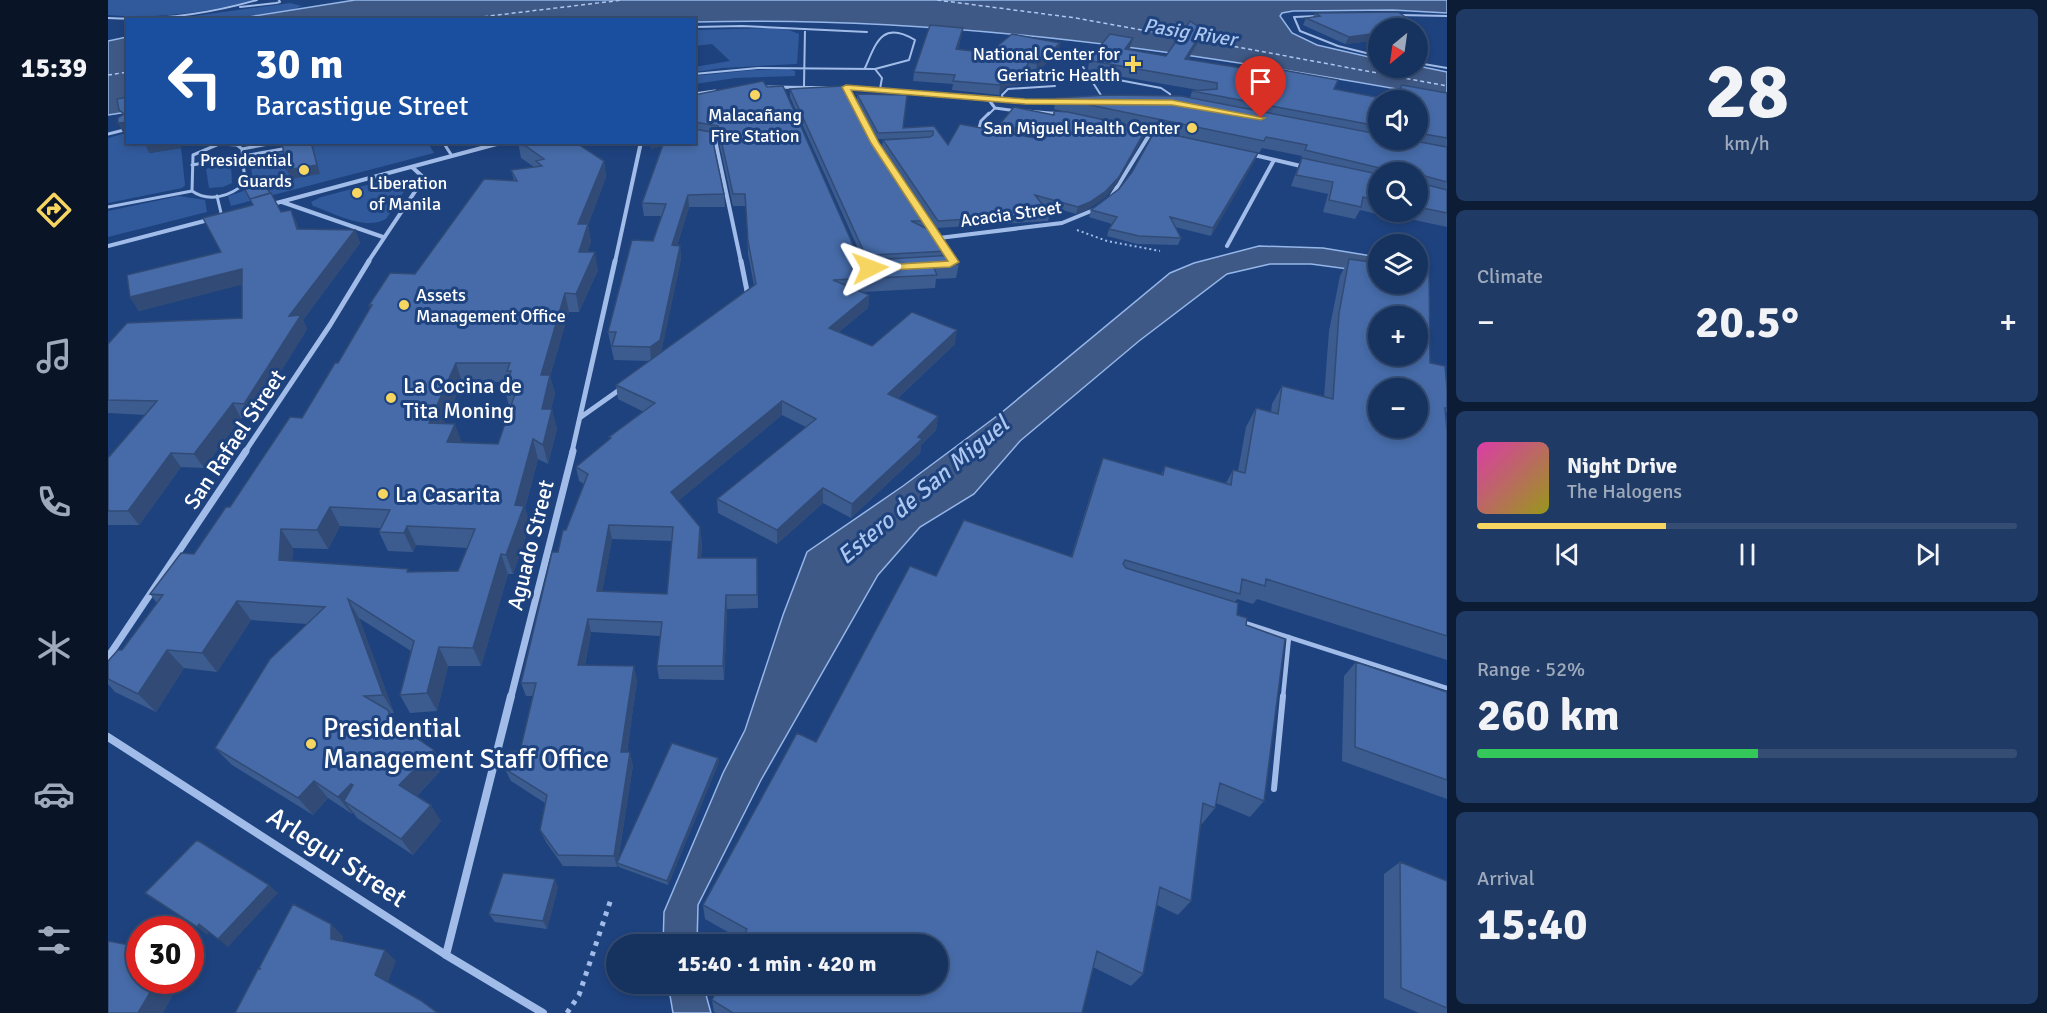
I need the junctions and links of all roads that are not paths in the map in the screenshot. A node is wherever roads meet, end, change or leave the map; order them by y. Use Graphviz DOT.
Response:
graph roads {
  1 [pos="256,0"];
  2 [pos="279,0"];
  3 [pos="223,9"];
  4 [pos="1396,15"];
  5 [pos="1318,16"];
  6 [pos="1447,16"];
  7 [pos="108,18"];
  8 [pos="696,27"];
  9 [pos="805,28"];
  10 [pos="867,32"];
  11 [pos="1368,54"];
  12 [pos="1428,65"];
  13 [pos="1083,67"];
  14 [pos="803,68"];
  15 [pos="865,68"];
  16 [pos="1447,68"];
  17 [pos="875,69"];
  18 [pos="696,74"];
  19 [pos="1087,74"];
  20 [pos="804,86"];
  21 [pos="1055,86"];
  22 [pos="757,87"];
  23 [pos="846,87"];
  24 [pos="880,89"];
  25 [pos="722,90"];
  26 [pos="696,94"];
  27 [pos="989,100"];
  28 [pos="1003,100"];
  29 [pos="1070,102"];
  30 [pos="1094,102"];
  31 [pos="1105,102"];
  32 [pos="1163,102"];
  33 [pos="1172,102"];
  34 [pos="1178,103"];
  35 [pos="995,108"];
  36 [pos="1067,115"];
  37 [pos="1130,127"];
  38 [pos="126,130"];
  39 [pos="983,132"];
  40 [pos="1151,132"];
  41 [pos="108,134"];
  42 [pos="1162,134"];
  43 [pos="696,137"];
  44 [pos="886,142"];
  45 [pos="875,143"];
  46 [pos="268,144"];
  47 [pos="310,144"];
  48 [pos="444,144"];
  49 [pos="497,144"];
  50 [pos="641,144"];
  51 [pos="242,149"];
  52 [pos="881,152"];
  53 [pos="1240,152"];
  54 [pos="242,156"];
  55 [pos="452,156"];
  56 [pos="1274,160"];
  57 [pos="192,165"];
  58 [pos="412,167"];
  59 [pos="1309,168"];
  60 [pos="192,191"];
  61 [pos="217,196"];
  62 [pos="281,202"];
  63 [pos="108,207"];
  64 [pos="261,207"];
  65 [pos="232,214"];
  66 [pos="924,215"];
  67 [pos="222,217"];
  68 [pos="384,237"];
  69 [pos="939,238"];
  70 [pos="108,246"];
  71 [pos="1227,246"];
  72 [pos="952,263"];
  73 [pos="741,303"];
  74 [pos="629,383"];
  75 [pos="581,417"];
  76 [pos="1232,619"];
  77 [pos="1289,637"];
  78 [pos="108,657"];
  79 [pos="1447,688"];
  80 [pos="108,737"];
  81 [pos="1274,789"];
  82 [pos="446,954"];
  83 [pos="543,1013"];
  1 -- 3 [label="lane"];
  2 -- 3 [label="lane"];
  3 -- 7 [label="lane"];
  4 -- 6 [label="lane"];
  5 -- 11 [label="lane"];
  8 -- 9 [label="lane"];
  9 -- 10 [label="lane"];
  9 -- 14 [label="lane"];
  12 -- 16 [label="lane"];
  13 -- 19 [label="lane"];
  14 -- 15 [label="lane"];
  14 -- 18 [label="lane"];
  14 -- 20 [label="lane"];
  15 -- 17 [label="lane"];
  15 -- 17 [label="lane"];
  17 -- 24 [label="lane"];
  19 -- 31 [label="lane"];
  19 -- 33 [label="lane"];
  20 -- 22 [label="street"];
  20 -- 23 [label="street"];
  21 -- 28 [label="lane"];
  23 -- 24 [label="street"];
  23 -- 45 [label="street"];
  24 -- 27 [label="street"];
  25 -- 26 [label="street"];
  27 -- 28 [label="street"];
  27 -- 35 [label="street"];
  28 -- 29 [label="street"];
  30 -- 31 [label="street"];
  32 -- 33 [label="street"];
  33 -- 34 [label="street"];
  35 -- 36 [label="street"];
  35 -- 39 [label="lane"];
  37 -- 40 [label="street"];
  38 -- 41 [label="lane"];
  40 -- 42 [label="street"];
  40 -- 69 [label="street, Acacia Street"];
  43 -- 73 [label="street"];
  44 -- 45 [label="lane"];
  45 -- 52 [label="street"];
  46 -- 51 [label="lane"];
  47 -- 54 [label="lane"];
  48 -- 55 [label="lane"];
  49 -- 55 [label="street"];
  50 -- 75 [label="street, Aguado Street"];
  51 -- 54 [label="lane"];
  51 -- 57 [label="lane"];
  53 -- 56 [label="street"];
  54 -- 57 [label="lane"];
  54 -- 61 [label="lane"];
  55 -- 58 [label="street"];
  56 -- 59 [label="street"];
  56 -- 71 [label="street"];
  57 -- 60 [label="lane"];
  58 -- 62 [label="street"];
  58 -- 68 [label="street, San Rafael Street"];
  60 -- 61 [label="lane"];
  60 -- 63 [label="lane"];
  61 -- 67 [label="lane"];
  62 -- 64 [label="street"];
  62 -- 68 [label="street"];
  65 -- 67 [label="street"];
  66 -- 69 [label="street"];
  67 -- 70 [label="street"];
  68 -- 78 [label="street, San Rafael Street"];
  69 -- 72 [label="street"];
  74 -- 75 [label="street"];
  75 -- 82 [label="street, Aguado Street"];
  76 -- 77 [label="lane"];
  77 -- 79 [label="lane"];
  77 -- 81 [label="lane"];
  80 -- 82 [label="street, Arlegui Street"];
  82 -- 83 [label="street, Arlegui Street"];
}
